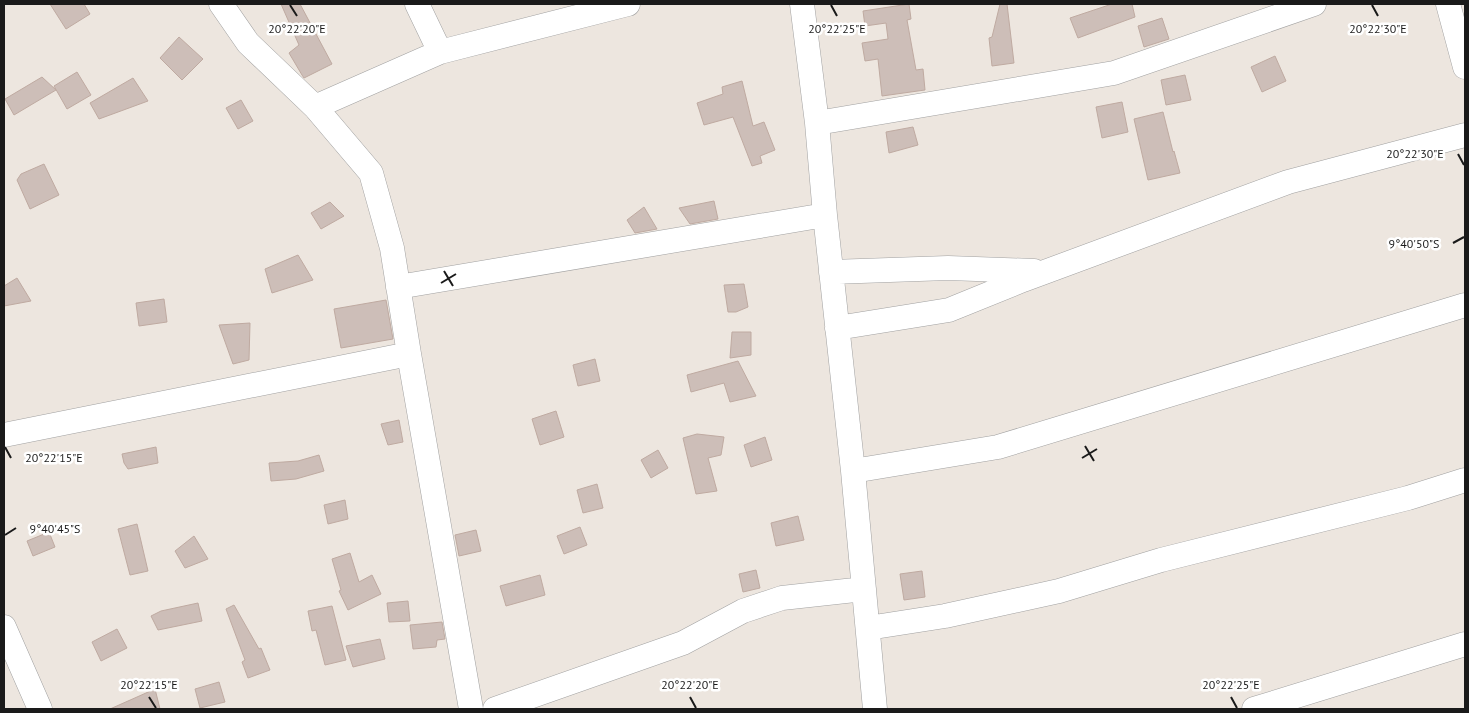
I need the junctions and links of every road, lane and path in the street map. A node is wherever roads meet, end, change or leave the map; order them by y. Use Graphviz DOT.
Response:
graph roads {
  1 [pos="221,4"];
  2 [pos="417,4"];
  3 [pos="628,4"];
  4 [pos="802,4"];
  5 [pos="1314,4"];
  6 [pos="1448,4"];
  7 [pos="440,52"];
  8 [pos="1465,67"];
  9 [pos="316,107"];
  10 [pos="817,123"];
  11 [pos="1465,135"];
  12 [pos="825,215"];
  13 [pos="1047,271"];
  14 [pos="831,272"];
  15 [pos="398,288"];
  16 [pos="1465,305"];
  17 [pos="837,328"];
  18 [pos="409,354"];
  19 [pos="4,435"];
  20 [pos="854,471"];
  21 [pos="1465,480"];
  22 [pos="864,589"];
  23 [pos="4,627"];
  24 [pos="868,628"];
  25 [pos="1465,644"];
  26 [pos="40,709"];
  27 [pos="471,709"];
  28 [pos="495,709"];
  29 [pos="875,709"];
  30 [pos="1254,709"];
  1 -- 9 [label="street"];
  2 -- 7 [label="street"];
  3 -- 7 [label="street"];
  4 -- 10 [label="street"];
  5 -- 10 [label="street"];
  6 -- 8 [label="street"];
  7 -- 9 [label="street"];
  9 -- 15 [label="street"];
  10 -- 12 [label="street"];
  11 -- 13 [label="street"];
  12 -- 14 [label="street"];
  12 -- 15 [label="street"];
  13 -- 14 [label="street"];
  13 -- 17 [label="street"];
  14 -- 17 [label="street"];
  15 -- 18 [label="street"];
  16 -- 20 [label="street"];
  17 -- 20 [label="street"];
  18 -- 19 [label="street"];
  18 -- 27 [label="street"];
  20 -- 22 [label="street"];
  21 -- 24 [label="street"];
  22 -- 24 [label="street"];
  22 -- 28 [label="street"];
  23 -- 26 [label="street"];
  24 -- 29 [label="street"];
  25 -- 30 [label="street"];
}
